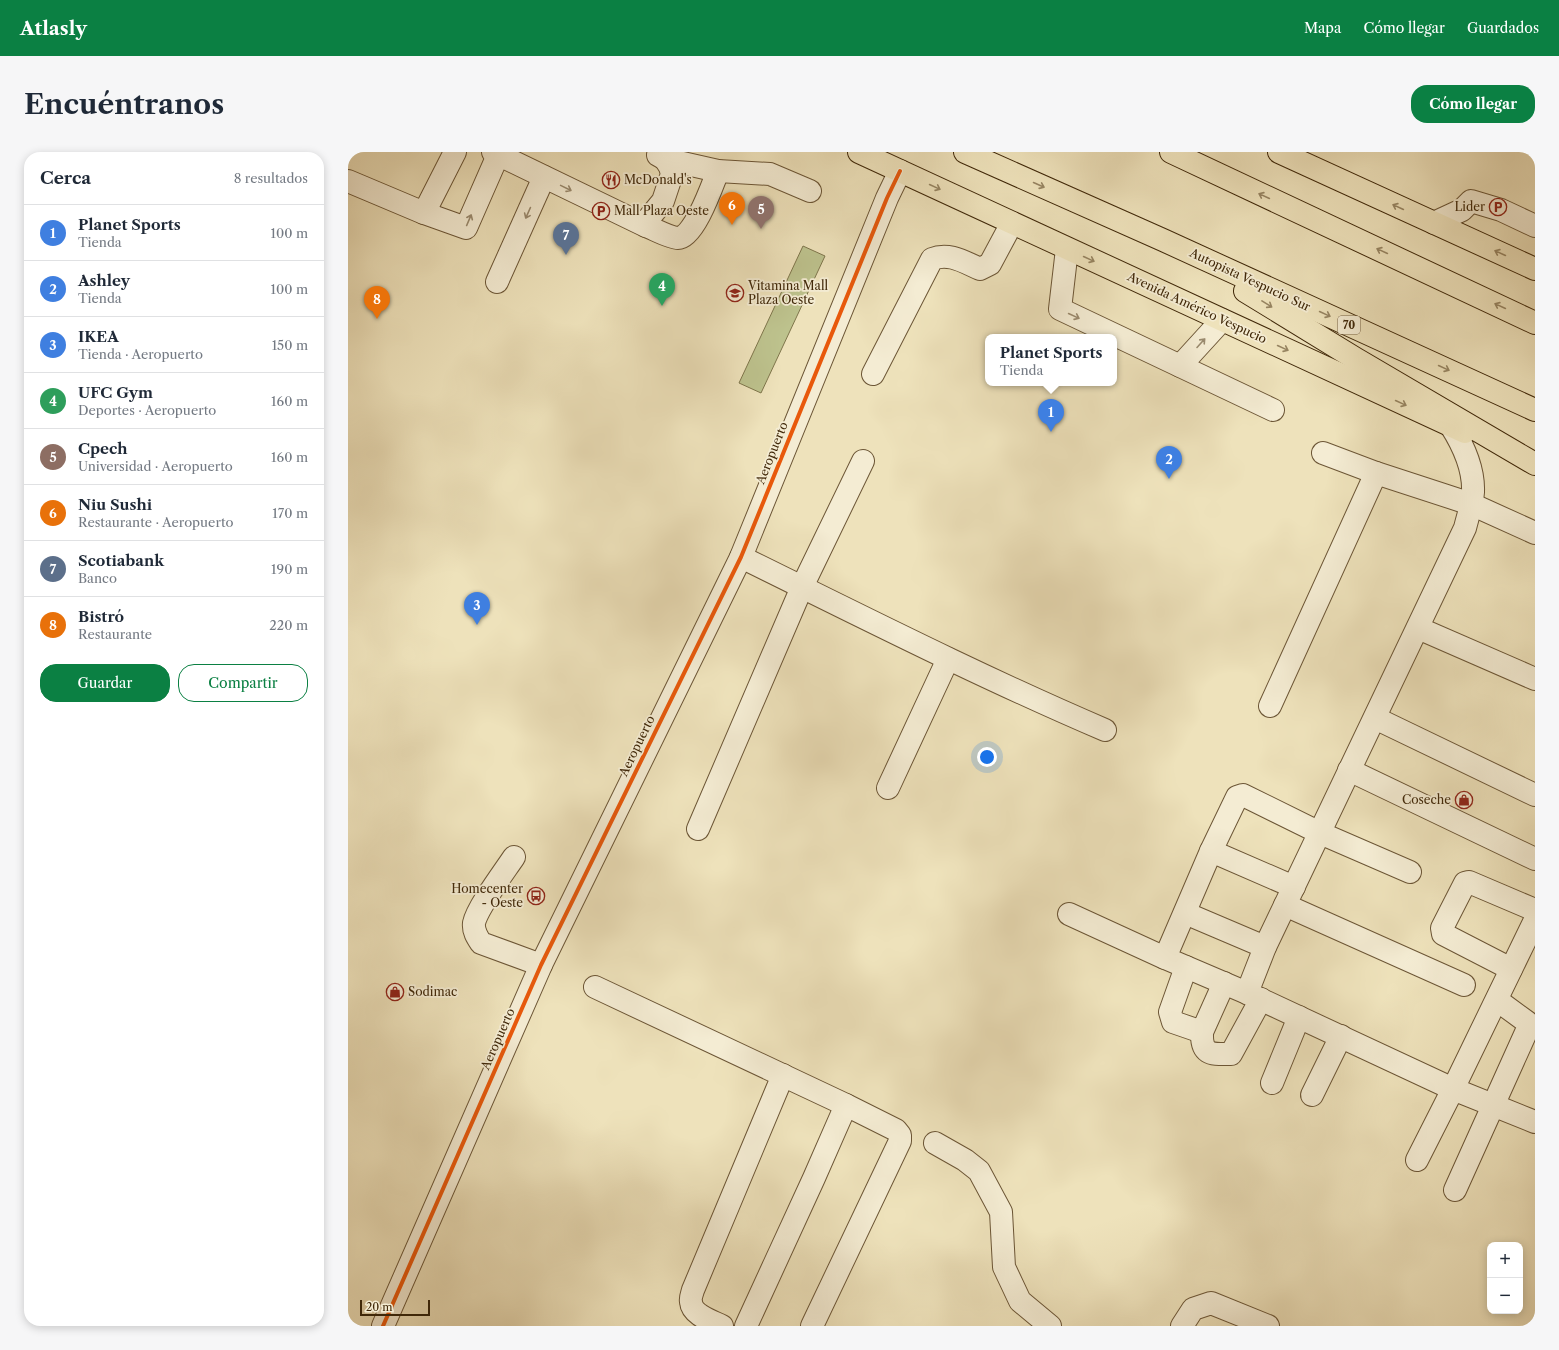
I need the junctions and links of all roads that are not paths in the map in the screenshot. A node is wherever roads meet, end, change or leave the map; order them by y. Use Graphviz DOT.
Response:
graph roads {
  1 [pos="455,152"];
  2 [pos="859,152"];
  3 [pos="965,152"];
  4 [pos="1171,152"];
  5 [pos="496,154"];
  6 [pos="1294,155"];
  7 [pos="659,156"];
  8 [pos="900,170"];
  9 [pos="718,171"];
  10 [pos="544,177"];
  11 [pos="348,181"];
  12 [pos="810,191"];
  13 [pos="424,213"];
  14 [pos="1012,223"];
  15 [pos="1434,223"];
  16 [pos="646,226"];
  17 [pos="1535,226"];
  18 [pos="1162,240"];
  19 [pos="1067,249"];
  20 [pos="1535,269"];
  21 [pos="497,282"];
  22 [pos="1222,320"];
  23 [pos="1535,323"];
  24 [pos="1113,334"];
  25 [pos="1117,336"];
  26 [pos="1180,366"];
  27 [pos="874,374"];
  28 [pos="1273,410"];
  29 [pos="1535,410"];
  30 [pos="1451,426"];
  31 [pos="1323,453"];
  32 [pos="863,461"];
  33 [pos="1535,464"];
  34 [pos="1376,473"];
  35 [pos="1471,504"];
  36 [pos="1535,533"];
  37 [pos="741,557"];
  38 [pos="802,587"];
  39 [pos="1418,628"];
  40 [pos="948,659"];
  41 [pos="1535,679"];
  42 [pos="1270,706"];
  43 [pos="1375,718"];
  44 [pos="1105,730"];
  45 [pos="1349,770"];
  46 [pos="888,788"];
  47 [pos="1535,795"];
  48 [pos="698,829"];
  49 [pos="1320,833"];
  50 [pos="1211,851"];
  51 [pos="514,857"];
  52 [pos="1535,859"];
  53 [pos="1410,872"];
  54 [pos="1290,896"];
  55 [pos="1535,910"];
  56 [pos="1184,912"];
  57 [pos="1069,914"];
  58 [pos="1535,920"];
  59 [pos="1266,946"];
  60 [pos="1165,958"];
  61 [pos="541,965"];
  62 [pos="1186,967"];
  63 [pos="1511,968"];
  64 [pos="1224,983"];
  65 [pos="1464,985"];
  66 [pos="595,988"];
  67 [pos="1254,996"];
  68 [pos="1497,1000"];
  69 [pos="1300,1017"];
  70 [pos="1202,1032"];
  71 [pos="1341,1036"];
  72 [pos="783,1075"];
  73 [pos="1272,1082"];
  74 [pos="1453,1089"];
  75 [pos="1312,1094"];
  76 [pos="846,1105"];
  77 [pos="1493,1105"];
  78 [pos="1535,1122"];
  79 [pos="935,1143"];
  80 [pos="1417,1160"];
  81 [pos="1454,1190"];
  82 [pos="382,1326"];
  83 [pos="722,1326"];
  84 [pos="746,1326"];
  85 [pos="812,1326"];
  86 [pos="1050,1326"];
  87 [pos="1182,1326"];
  88 [pos="1268,1326"];
  1 -- 13 [label="street"];
  2 -- 8 [label="main road, Avenida Américo Vespucio"];
  3 -- 18 [label="main road, Autopista Vespucio Sur / 70, one-way"];
  23 -- 4 [label="main road, one-way"];
  5 -- 10 [label="street"];
  13 -- 5 [label="street, one-way"];
  15 -- 6 [label="main road, one-way"];
  7 -- 9 [label="street"];
  7 -- 16 [label="street"];
  8 -- 14 [label="main road, Avenida Américo Vespucio, one-way"];
  8 -- 37 [label="street, Aeropuerto"];
  9 -- 12 [label="street"];
  9 -- 16 [label="street"];
  10 -- 16 [label="street, one-way"];
  10 -- 21 [label="street, one-way"];
  11 -- 13 [label="street"];
  14 -- 19 [label="main road, Avenida Américo Vespucio"];
  14 -- 27 [label="street"];
  15 -- 17 [label="street"];
  20 -- 15 [label="main road, one-way"];
  18 -- 29 [label="main road, Autopista Vespucio Sur / 70, one-way"];
  18 -- 33 [label="main road, one-way"];
  19 -- 22 [label="main road, Avenida Américo Vespucio, one-way"];
  19 -- 24 [label="street, one-way"];
  26 -- 22 [label="street, one-way"];
  22 -- 30 [label="main road, Avenida Américo Vespucio, one-way"];
  25 -- 26 [label="street, one-way"];
  26 -- 28 [label="street"];
  30 -- 33 [label="main road, Avenida Américo Vespucio"];
  30 -- 35 [label="street"];
  31 -- 34 [label="street"];
  32 -- 38 [label="street"];
  34 -- 35 [label="street"];
  34 -- 42 [label="street"];
  35 -- 36 [label="street"];
  35 -- 39 [label="street"];
  37 -- 38 [label="street"];
  37 -- 61 [label="street, Aeropuerto"];
  38 -- 40 [label="street"];
  38 -- 48 [label="street"];
  39 -- 41 [label="street"];
  39 -- 43 [label="street"];
  40 -- 44 [label="street"];
  40 -- 46 [label="street"];
  43 -- 45 [label="street"];
  43 -- 47 [label="street"];
  45 -- 49 [label="street"];
  45 -- 52 [label="street"];
  49 -- 50 [label="street"];
  49 -- 53 [label="street"];
  49 -- 54 [label="street"];
  50 -- 54 [label="street"];
  50 -- 56 [label="street"];
  51 -- 61 [label="street"];
  54 -- 59 [label="street"];
  54 -- 65 [label="street"];
  55 -- 63 [label="street"];
  56 -- 59 [label="street"];
  56 -- 60 [label="street"];
  57 -- 60 [label="street"];
  58 -- 63 [label="street"];
  59 -- 67 [label="street"];
  60 -- 62 [label="street"];
  61 -- 82 [label="street, Aeropuerto"];
  62 -- 64 [label="street"];
  62 -- 70 [label="street"];
  63 -- 68 [label="street"];
  64 -- 67 [label="street"];
  64 -- 70 [label="street"];
  66 -- 72 [label="street"];
  67 -- 69 [label="street"];
  67 -- 70 [label="street"];
  68 -- 74 [label="street"];
  68 -- 77 [label="street"];
  69 -- 71 [label="street"];
  69 -- 73 [label="street"];
  71 -- 74 [label="street"];
  71 -- 75 [label="street"];
  72 -- 76 [label="street"];
  72 -- 83 [label="street"];
  74 -- 77 [label="street"];
  74 -- 80 [label="street"];
  76 -- 84 [label="street"];
  76 -- 85 [label="street"];
  77 -- 78 [label="street"];
  77 -- 81 [label="street"];
  79 -- 86 [label="street"];
  87 -- 88 [label="street"];
}
